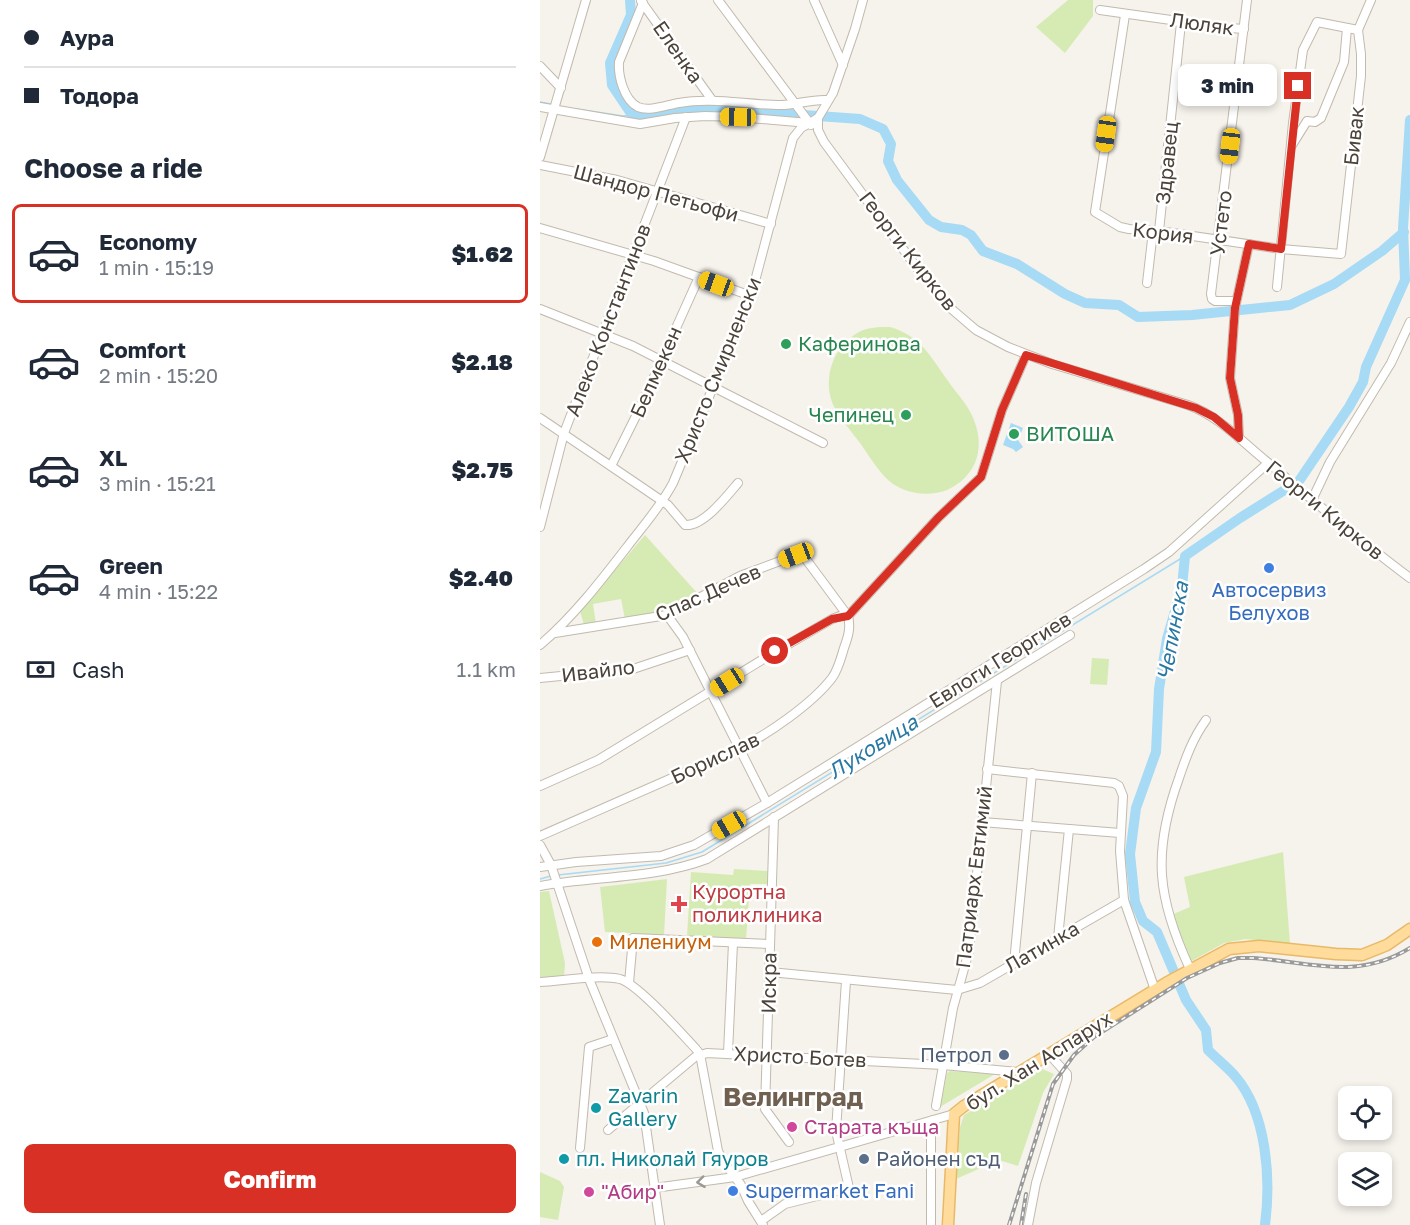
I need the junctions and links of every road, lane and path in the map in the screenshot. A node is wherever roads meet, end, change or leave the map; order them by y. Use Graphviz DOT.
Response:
graph roads {
  1 [pos="586,0"];
  2 [pos="718,0"];
  3 [pos="814,0"];
  4 [pos="863,0"];
  5 [pos="1247,0"];
  6 [pos="1371,0"];
  7 [pos="642,2"];
  8 [pos="1100,10"];
  9 [pos="1125,15"];
  10 [pos="1181,23"];
  11 [pos="1347,28"];
  12 [pos="1244,29"];
  13 [pos="1358,30"];
  14 [pos="843,65"];
  15 [pos="540,66"];
  16 [pos="561,88"];
  17 [pos="712,100"];
  18 [pos="824,104"];
  19 [pos="555,106"];
  20 [pos="540,107"];
  21 [pos="797,107"];
  22 [pos="686,117"];
  23 [pos="818,118"];
  24 [pos="808,121"];
  25 [pos="820,136"];
  26 [pos="1292,145"];
  27 [pos="540,158"];
  28 [pos="540,165"];
  29 [pos="657,192"];
  30 [pos="771,224"];
  31 [pos="540,228"];
  32 [pos="1156,231"];
  33 [pos="1219,240"];
  34 [pos="1249,244"];
  35 [pos="1281,249"];
  36 [pos="1341,254"];
  37 [pos="633,255"];
  38 [pos="699,277"];
  39 [pos="1148,283"];
  40 [pos="1277,287"];
  41 [pos="750,296"];
  42 [pos="540,309"];
  43 [pos="1235,309"];
  44 [pos="1410,322"];
  45 [pos="603,333"];
  46 [pos="1026,355"];
  47 [pos="662,360"];
  48 [pos="712,387"];
  49 [pos="540,418"];
  50 [pos="564,434"];
  51 [pos="1239,438"];
  52 [pos="823,443"];
  53 [pos="1268,463"];
  54 [pos="611,466"];
  55 [pos="738,483"];
  56 [pos="543,499"];
  57 [pos="1311,499"];
  58 [pos="663,501"];
  59 [pos="540,527"];
  60 [pos="1410,578"];
  61 [pos="667,615"];
  62 [pos="848,616"];
  63 [pos="555,633"];
  64 [pos="1070,635"];
  65 [pos="540,645"];
  66 [pos="690,650"];
  67 [pos="540,678"];
  68 [pos="997,681"];
  69 [pos="710,692"];
  70 [pos="1206,720"];
  71 [pos="738,749"];
  72 [pos="987,769"];
  73 [pos="1032,773"];
  74 [pos="540,786"];
  75 [pos="767,803"];
  76 [pos="774,817"];
  77 [pos="982,822"];
  78 [pos="1027,825"];
  79 [pos="1069,829"];
  80 [pos="1120,833"];
  81 [pos="540,836"];
  82 [pos="540,845"];
  83 [pos="550,865"];
  84 [pos="540,867"];
  85 [pos="556,883"];
  86 [pos="540,886"];
  87 [pos="1124,900"];
  88 [pos="1410,929"];
  89 [pos="1058,938"];
  90 [pos="733,943"];
  91 [pos="770,944"];
  92 [pos="1014,963"];
  93 [pos="1186,971"];
  94 [pos="770,972"];
  95 [pos="589,979"];
  96 [pos="846,981"];
  97 [pos="540,982"];
  98 [pos="629,983"];
  99 [pos="957,990"];
  100 [pos="1155,990"];
  101 [pos="613,1039"];
  102 [pos="728,1053"];
  103 [pos="700,1054"];
  104 [pos="1049,1054"];
  105 [pos="768,1055"];
  106 [pos="842,1059"];
  107 [pos="943,1065"];
  108 [pos="1019,1072"];
  109 [pos="640,1102"];
  110 [pos="936,1106"];
  111 [pos="954,1114"];
  112 [pos="933,1120"];
  113 [pos="608,1130"];
  114 [pos="789,1142"];
  115 [pos="839,1147"];
  116 [pos="580,1148"];
  117 [pos="735,1177"];
  118 [pos="654,1188"];
  119 [pos="762,1223"];
  120 [pos="660,1225"];
  121 [pos="931,1225"];
  122 [pos="948,1225"];
  123 [pos="1028,1225"];
  1 -- 16 [label="street"];
  2 -- 21 [label="street, Георги Кирков"];
  3 -- 14 [label="street"];
  4 -- 14 [label="street"];
  5 -- 12 [label="street, Устето"];
  6 -- 13 [label="street"];
  7 -- 17 [label="street, Еленка"];
  7 -- 17 [label="street, Еленка"];
  8 -- 9 [label="street, Люляк"];
  9 -- 10 [label="street, Люляк"];
  9 -- 32 [label="street, Кория"];
  10 -- 12 [label="street, Люляк"];
  10 -- 32 [label="street, Здравец"];
  11 -- 13 [label="street"];
  11 -- 26 [label="street"];
  11 -- 26 [label="street"];
  12 -- 33 [label="street, Устето"];
  13 -- 36 [label="street, Бивак"];
  14 -- 18 [label="street"];
  15 -- 16 [label="street"];
  16 -- 19 [label="street"];
  17 -- 21 [label="street, Еленка"];
  18 -- 21 [label="street, Еленка"];
  18 -- 23 [label="street"];
  19 -- 20 [label="street"];
  19 -- 22 [label="street"];
  19 -- 27 [label="street"];
  21 -- 24 [label="street, Георги Кирков"];
  22 -- 24 [label="street"];
  22 -- 29 [label="street, Алеко Константинов"];
  23 -- 24 [label="street, Христо Смирненски"];
  23 -- 25 [label="street, Георги Кирков"];
  24 -- 25 [label="street, Георги Кирков"];
  24 -- 30 [label="street, Христо Смирненски"];
  25 -- 46 [label="street, Георги Кирков"];
  26 -- 35 [label="street"];
  28 -- 29 [label="street, Шандор Петьофи"];
  29 -- 30 [label="street, Шандор Петьофи"];
  29 -- 37 [label="street, Алеко Константинов"];
  30 -- 41 [label="street, Христо Смирненски"];
  31 -- 37 [label="street"];
  32 -- 33 [label="street, Кория"];
  32 -- 39 [label="street, Здравец"];
  33 -- 34 [label="street, Кория"];
  33 -- 43 [label="street, Устето"];
  34 -- 35 [label="street, Кория"];
  34 -- 43 [label="street"];
  35 -- 36 [label="street, Кория"];
  35 -- 40 [label="street"];
  37 -- 38 [label="street"];
  37 -- 45 [label="street, Алеко Константинов"];
  38 -- 41 [label="street"];
  38 -- 47 [label="street, Белмекен"];
  41 -- 48 [label="street, Христо Смирненски"];
  42 -- 45 [label="street"];
  43 -- 51 [label="street"];
  44 -- 57 [label="street"];
  45 -- 47 [label="street"];
  45 -- 50 [label="street, Алеко Константинов"];
  46 -- 51 [label="street, Георги Кирков"];
  46 -- 62 [label="street"];
  47 -- 48 [label="street"];
  47 -- 54 [label="street, Белмекен"];
  48 -- 52 [label="street"];
  48 -- 58 [label="street, Христо Смирненски"];
  49 -- 50 [label="street"];
  50 -- 54 [label="street"];
  50 -- 56 [label="street, Алеко Константинов"];
  51 -- 53 [label="street, Георги Кирков"];
  53 -- 57 [label="street, Георги Кирков"];
  53 -- 75 [label="street, Евлоги Георгиев"];
  54 -- 58 [label="street"];
  55 -- 58 [label="street"];
  56 -- 59 [label="street, Алеко Константинов"];
  57 -- 60 [label="street, Георги Кирков"];
  58 -- 63 [label="street, Христо Смирненски"];
  61 -- 62 [label="street, Спас Дечев"];
  61 -- 63 [label="street, Спас Дечев"];
  61 -- 66 [label="street"];
  62 -- 69 [label="street"];
  62 -- 71 [label="street, Борислав"];
  63 -- 65 [label="street, Христо Смирненски"];
  64 -- 68 [label="street, Евлоги Георгиев"];
  66 -- 67 [label="street, Ивайло"];
  66 -- 69 [label="street"];
  68 -- 72 [label="street, Патриарх Евтимий"];
  68 -- 76 [label="street, Евлоги Георгиев"];
  69 -- 71 [label="street"];
  69 -- 74 [label="street"];
  70 -- 93 [label="street"];
  71 -- 75 [label="street"];
  71 -- 81 [label="street, Борислав"];
  72 -- 73 [label="street"];
  72 -- 77 [label="street, Патриарх Евтимий"];
  73 -- 78 [label="street"];
  73 -- 80 [label="street"];
  75 -- 83 [label="street, Евлоги Георгиев"];
  76 -- 85 [label="street, Евлоги Георгиев"];
  76 -- 91 [label="street, Искра"];
  77 -- 78 [label="street"];
  77 -- 99 [label="street, Патриарх Евтимий"];
  78 -- 79 [label="street"];
  78 -- 92 [label="street"];
  79 -- 80 [label="street"];
  79 -- 89 [label="street"];
  80 -- 87 [label="street"];
  82 -- 83 [label="street"];
  83 -- 84 [label="street, Евлоги Георгиев"];
  83 -- 85 [label="street"];
  85 -- 86 [label="street, Евлоги Георгиев"];
  85 -- 95 [label="street"];
  87 -- 89 [label="street, Латинка"];
  87 -- 100 [label="street"];
  88 -- 93 [label="main road, бул. Хан Аспарух"];
  89 -- 92 [label="street, Латинка"];
  90 -- 91 [label="street"];
  90 -- 98 [label="street"];
  90 -- 102 [label="street"];
  91 -- 94 [label="street, Искра"];
  92 -- 99 [label="street, Латинка"];
  93 -- 100 [label="main road, бул. Хан Аспарух"];
  94 -- 96 [label="street"];
  94 -- 105 [label="street, Искра"];
  95 -- 97 [label="street"];
  95 -- 98 [label="street"];
  95 -- 101 [label="street"];
  96 -- 99 [label="street"];
  96 -- 106 [label="street"];
  98 -- 103 [label="street"];
  99 -- 107 [label="street, Патриарх Евтимий"];
  100 -- 104 [label="main road, бул. Хан Аспарух"];
  101 -- 109 [label="street"];
  101 -- 116 [label="street"];
  102 -- 103 [label="street, Христо Ботев"];
  102 -- 105 [label="street, Христо Ботев"];
  103 -- 109 [label="street"];
  103 -- 117 [label="street"];
  104 -- 108 [label="main road, бул. Хан Аспарух"];
  104 -- 123 [label="street"];
  105 -- 106 [label="street, Христо Ботев"];
  105 -- 114 [label="street, Искра"];
  106 -- 107 [label="street, Христо Ботев"];
  106 -- 115 [label="street"];
  107 -- 108 [label="street, Христо Ботев"];
  107 -- 110 [label="street, Патриарх Евтимий"];
  108 -- 111 [label="main road, бул. Хан Аспарух"];
  109 -- 113 [label="street"];
  109 -- 118 [label="street"];
  111 -- 112 [label="street, бул. Хан Аспарух"];
  111 -- 122 [label="main road"];
  112 -- 115 [label="street, бул. Хан Аспарух"];
  112 -- 121 [label="street"];
  115 -- 117 [label="street, бул. Хан Аспарух"];
  115 -- 119 [label="street"];
  117 -- 118 [label="street, бул. Хан Аспарух, one-way"];
  117 -- 119 [label="street"];
  118 -- 120 [label="street"];
}
